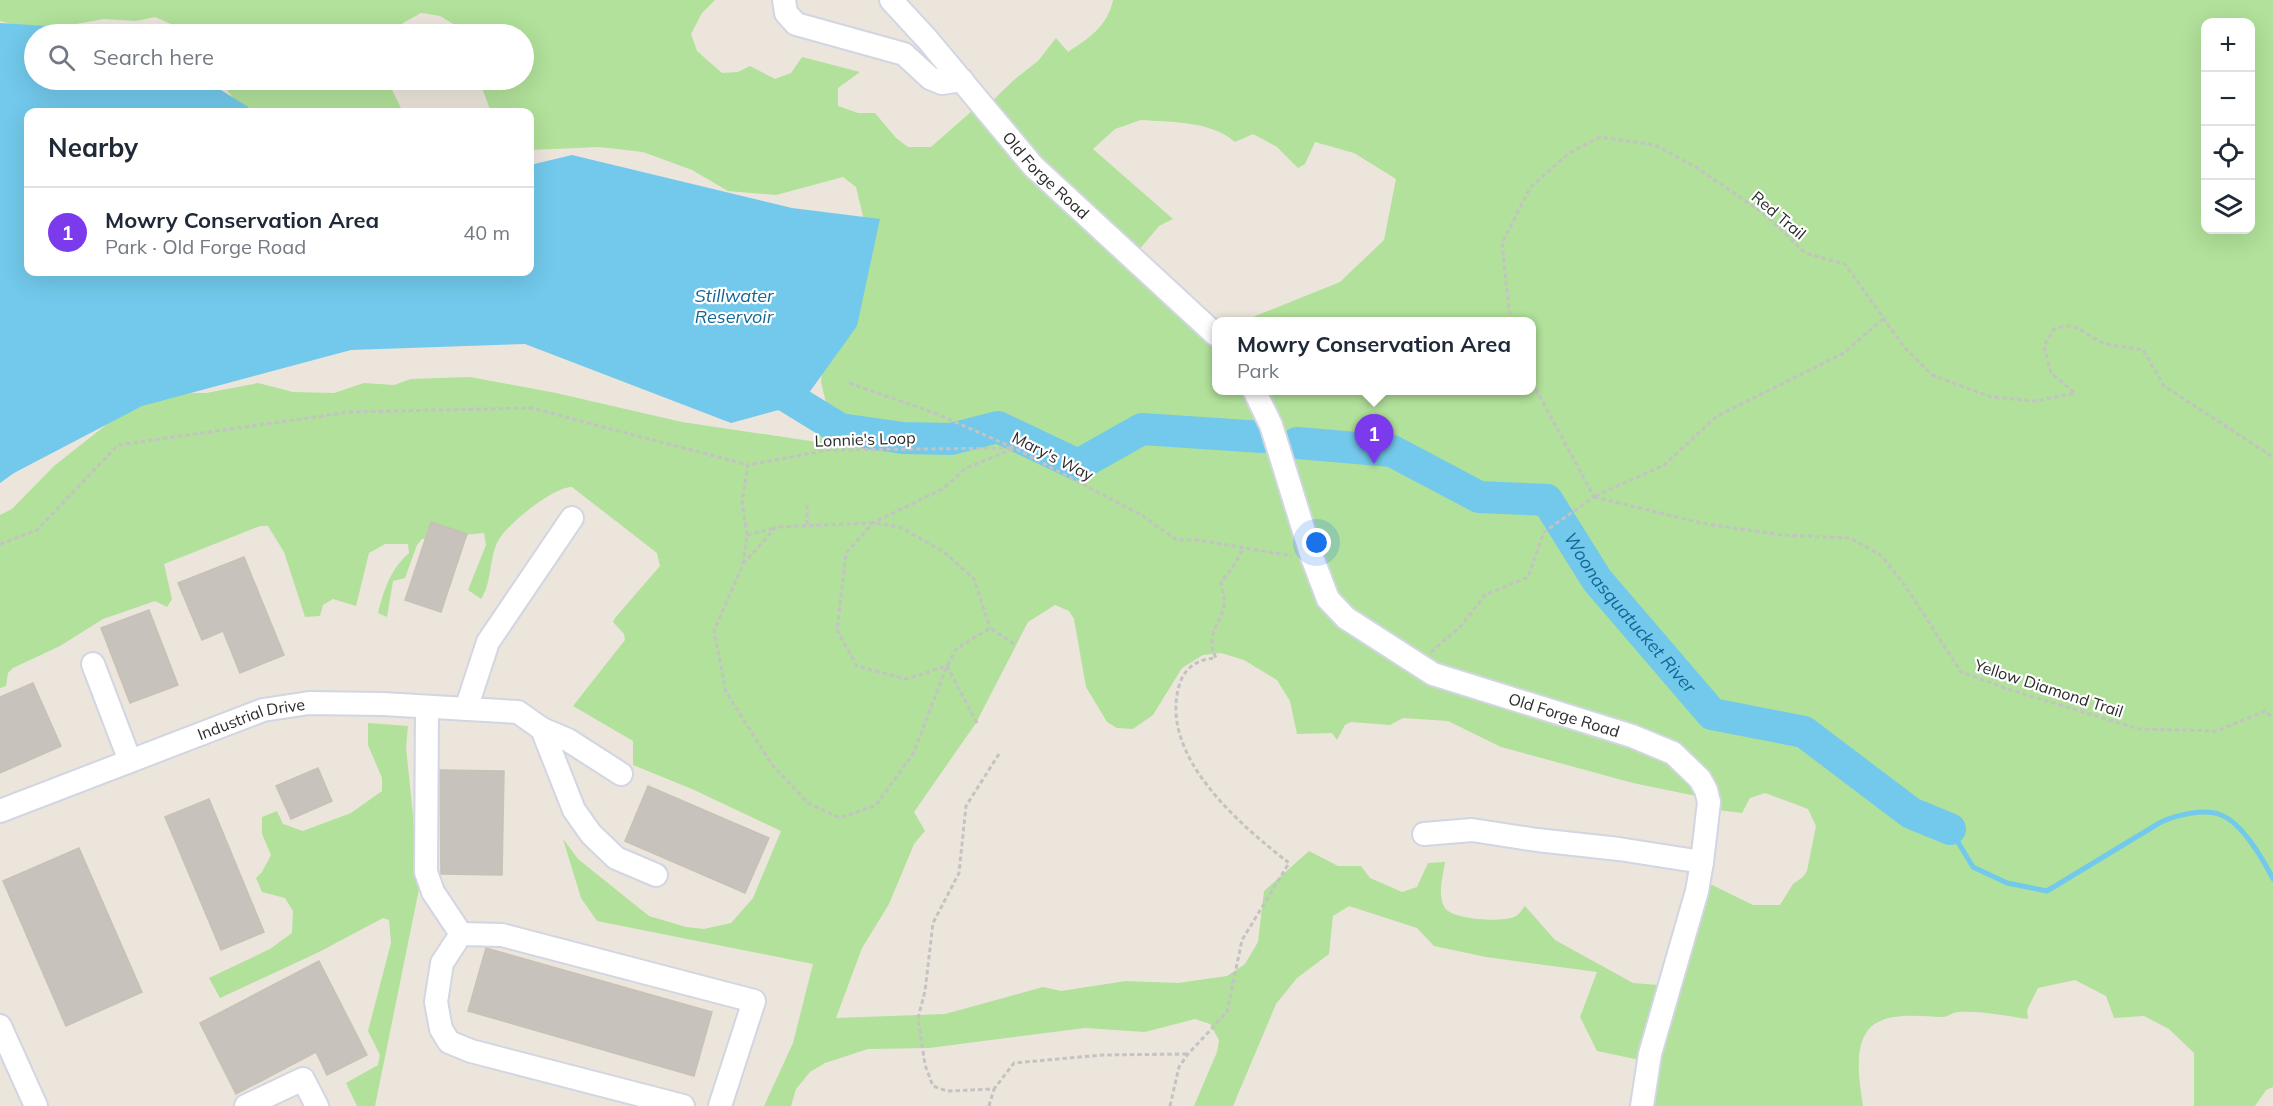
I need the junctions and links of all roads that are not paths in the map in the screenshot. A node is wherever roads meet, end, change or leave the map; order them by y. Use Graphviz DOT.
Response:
graph roads {
  1 [pos="784,0"];
  2 [pos="891,0"];
  3 [pos="927,39"];
  4 [pos="906,57"];
  5 [pos="962,80"];
  6 [pos="1212,331"];
  7 [pos="1256,395"];
  8 [pos="572,518"];
  9 [pos="93,664"];
  10 [pos="428,707"];
  11 [pos="466,709"];
  12 [pos="542,729"];
  13 [pos="130,760"];
  14 [pos="621,774"];
  15 [pos="0,811"];
  16 [pos="1424,834"];
  17 [pos="1702,862"];
  18 [pos="656,875"];
  19 [pos="461,934"];
  20 [pos="0,1026"];
  21 [pos="36,1106"];
  22 [pos="246,1106"];
  23 [pos="317,1106"];
  24 [pos="682,1106"];
  25 [pos="720,1106"];
  26 [pos="1642,1106"];
  1 -- 4 [label="street"];
  2 -- 3 [label="street, Old Forge Road"];
  3 -- 4 [label="street"];
  3 -- 5 [label="street, Old Forge Road"];
  4 -- 5 [label="street"];
  5 -- 6 [label="street, Old Forge Road"];
  7 -- 17 [label="street, Old Forge Road"];
  8 -- 11 [label="street"];
  9 -- 13 [label="street"];
  10 -- 11 [label="street, Industrial Drive"];
  10 -- 13 [label="street, Industrial Drive"];
  10 -- 19 [label="street"];
  11 -- 12 [label="street, Industrial Drive"];
  12 -- 14 [label="street"];
  12 -- 18 [label="street"];
  13 -- 15 [label="street, Industrial Drive"];
  16 -- 17 [label="street"];
  17 -- 26 [label="street, Old Forge Road"];
  19 -- 24 [label="street"];
  19 -- 25 [label="street"];
  20 -- 21 [label="street"];
  22 -- 23 [label="street"];
}
